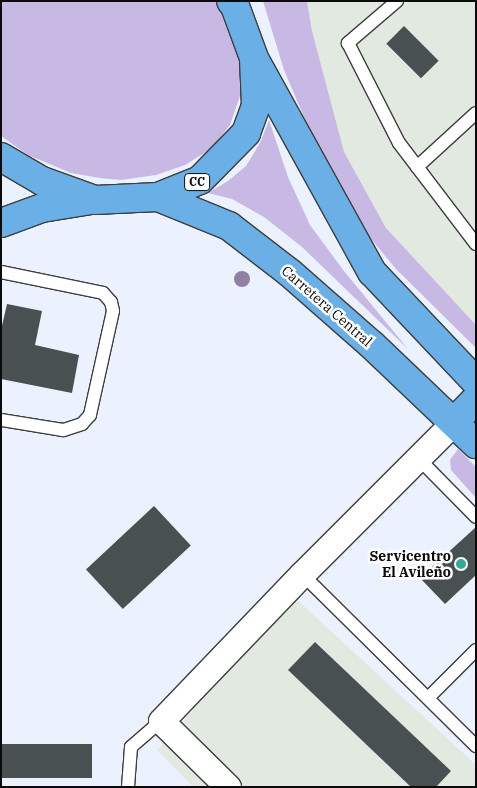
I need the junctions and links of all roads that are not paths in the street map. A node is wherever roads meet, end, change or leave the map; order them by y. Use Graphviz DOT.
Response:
graph roads {
  1 [pos="397,1"];
  2 [pos="234,3"];
  3 [pos="254,58"];
  4 [pos="476,113"];
  5 [pos="1,157"];
  6 [pos="417,167"];
  7 [pos="158,198"];
  8 [pos="95,200"];
  9 [pos="1,223"];
  10 [pos="476,244"];
  11 [pos="1,272"];
  12 [pos="476,382"];
  13 [pos="476,400"];
  14 [pos="1,420"];
  15 [pos="454,422"];
  16 [pos="476,444"];
  17 [pos="419,460"];
  18 [pos="476,517"];
  19 [pos="302,574"];
  20 [pos="476,650"];
  21 [pos="428,698"];
  22 [pos="161,721"];
  23 [pos="476,746"];
  24 [pos="128,787"];
  25 [pos="228,787"];
  1 -- 6 [label="lane"];
  2 -- 3 [label="highway, Carretera Central / CC"];
  3 -- 7 [label="highway, Carretera Central / CC"];
  3 -- 12 [label="highway, Carretera Central / CC"];
  4 -- 6 [label="lane"];
  5 -- 8 [label="highway, Carretera Central / CC"];
  6 -- 10 [label="lane"];
  7 -- 8 [label="highway, Carretera Central / CC"];
  7 -- 15 [label="highway, Carretera Central / CC"];
  8 -- 9 [label="highway"];
  11 -- 14 [label="lane"];
  13 -- 15 [label="highway"];
  15 -- 16 [label="highway, Carretera Central / CC"];
  15 -- 17 [label="street"];
  17 -- 18 [label="lane"];
  17 -- 19 [label="street"];
  19 -- 21 [label="lane"];
  19 -- 22 [label="street"];
  20 -- 21 [label="lane"];
  21 -- 23 [label="lane"];
  22 -- 24 [label="lane"];
  22 -- 25 [label="street"];
}
